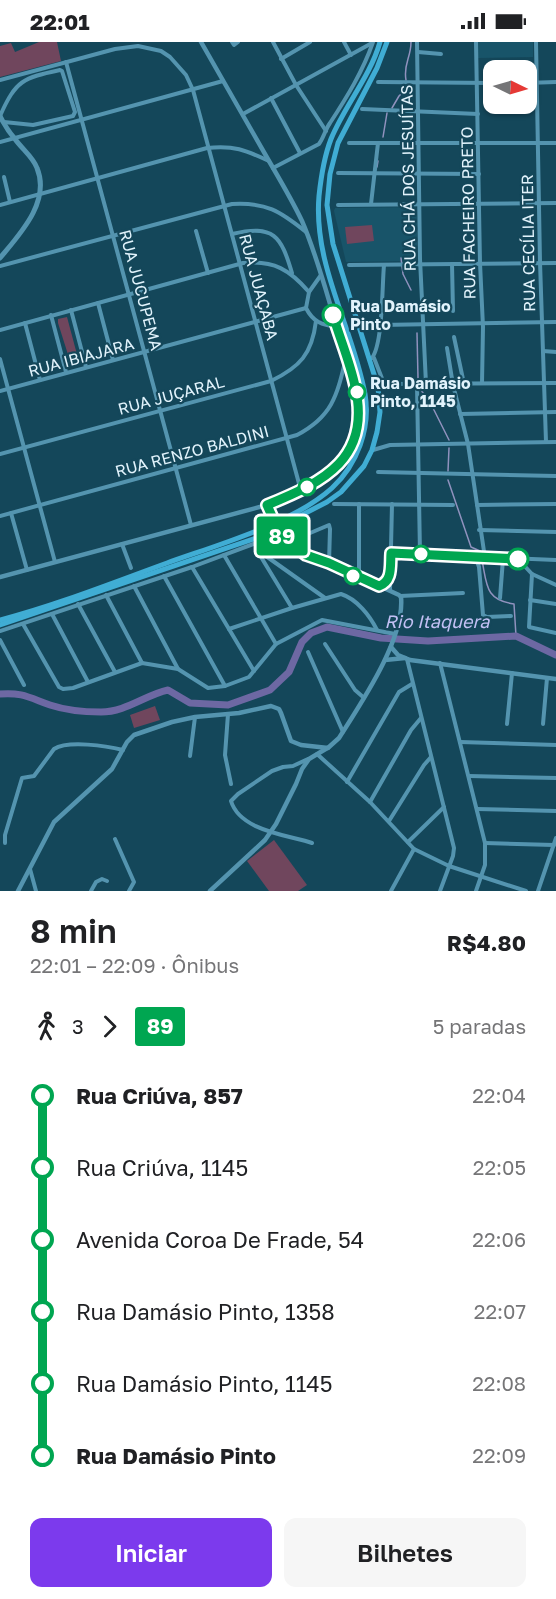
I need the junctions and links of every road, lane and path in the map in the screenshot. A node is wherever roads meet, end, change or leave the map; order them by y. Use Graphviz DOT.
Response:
graph roads {
  1 [pos="201,42"];
  2 [pos="273,42"];
  3 [pos="310,42"];
  4 [pos="344,42"];
  5 [pos="373,42"];
  6 [pos="380,42"];
  7 [pos="387,42"];
  8 [pos="417,42"];
  9 [pos="476,42"];
  10 [pos="536,42"];
  11 [pos="418,52"];
  12 [pos="441,54"];
  13 [pos="351,55"];
  14 [pos="281,59"];
  15 [pos="536,60"];
  16 [pos="66,62"];
  17 [pos="0,80"];
  18 [pos="224,80"];
  19 [pos="378,81"];
  20 [pos="556,82"];
  21 [pos="418,83"];
  22 [pos="537,83"];
  23 [pos="477,84"];
  24 [pos="483,84"];
  25 [pos="296,85"];
  26 [pos="193,90"];
  27 [pos="271,98"];
  28 [pos="362,109"];
  29 [pos="418,112"];
  30 [pos="243,114"];
  31 [pos="478,114"];
  32 [pos="0,116"];
  33 [pos="82,120"];
  34 [pos="4,122"];
  35 [pos="326,131"];
  36 [pos="14,138"];
  37 [pos="0,142"];
  38 [pos="350,143"];
  39 [pos="378,143"];
  40 [pos="419,143"];
  41 [pos="478,143"];
  42 [pos="538,143"];
  43 [pos="556,143"];
  44 [pos="208,148"];
  45 [pos="300,153"];
  46 [pos="269,161"];
  47 [pos="273,168"];
  48 [pos="338,173"];
  49 [pos="419,173"];
  50 [pos="374,174"];
  51 [pos="479,174"];
  52 [pos="4,177"];
  53 [pos="98,178"];
  54 [pos="38,194"];
  55 [pos="10,202"];
  56 [pos="420,203"];
  57 [pos="479,203"];
  58 [pos="556,203"];
  59 [pos="338,204"];
  60 [pos="371,204"];
  61 [pos="539,204"];
  62 [pos="0,205"];
  63 [pos="224,205"];
  64 [pos="196,231"];
  65 [pos="307,232"];
  66 [pos="232,234"];
  67 [pos="114,236"];
  68 [pos="0,258"];
  69 [pos="540,262"];
  70 [pos="556,262"];
  71 [pos="480,263"];
  72 [pos="240,264"];
  73 [pos="422,264"];
  74 [pos="452,264"];
  75 [pos="349,265"];
  76 [pos="384,265"];
  77 [pos="0,266"];
  78 [pos="208,273"];
  79 [pos="292,274"];
  80 [pos="321,275"];
  81 [pos="309,292"];
  82 [pos="129,294"];
  83 [pos="98,303"];
  84 [pos="306,309"];
  85 [pos="71,310"];
  86 [pos="453,310"];
  87 [pos="51,315"];
  88 [pos="316,321"];
  89 [pos="255,322"];
  90 [pos="542,322"];
  91 [pos="556,322"];
  92 [pos="25,323"];
  93 [pos="424,324"];
  94 [pos="483,324"];
  95 [pos="380,325"];
  96 [pos="337,327"];
  97 [pos="0,330"];
  98 [pos="454,337"];
  99 [pos="447,348"];
  100 [pos="543,351"];
  101 [pos="145,352"];
  102 [pos="556,352"];
  103 [pos="346,357"];
  104 [pos="372,358"];
  105 [pos="113,360"];
  106 [pos="0,362"];
  107 [pos="86,367"];
  108 [pos="66,372"];
  109 [pos="40,380"];
  110 [pos="271,381"];
  111 [pos="482,383"];
  112 [pos="543,383"];
  113 [pos="556,383"];
  114 [pos="425,384"];
  115 [pos="453,384"];
  116 [pos="464,384"];
  117 [pos="417,385"];
  118 [pos="8,389"];
  119 [pos="0,391"];
  120 [pos="160,410"];
  121 [pos="545,412"];
  122 [pos="556,412"];
  123 [pos="460,414"];
  124 [pos="376,434"];
  125 [pos="287,438"];
  126 [pos="546,442"];
  127 [pos="556,442"];
  128 [pos="419,444"];
  129 [pos="468,444"];
  130 [pos="390,445"];
  131 [pos="24,447"];
  132 [pos="372,450"];
  133 [pos="0,454"];
  134 [pos="177,468"];
  135 [pos="378,472"];
  136 [pos="418,473"];
  137 [pos="473,476"];
  138 [pos="556,476"];
  139 [pos="301,491"];
  140 [pos="334,504"];
  141 [pos="359,504"];
  142 [pos="392,504"];
  143 [pos="453,504"];
  144 [pos="556,504"];
  145 [pos="40,505"];
  146 [pos="267,505"];
  147 [pos="418,505"];
  148 [pos="477,505"];
  149 [pos="11,513"];
  150 [pos="0,516"];
  151 [pos="192,525"];
  152 [pos="275,525"];
  153 [pos="479,530"];
  154 [pos="556,532"];
  155 [pos="280,534"];
  156 [pos="290,542"];
  157 [pos="122,543"];
  158 [pos="255,546"];
  159 [pos="391,553"];
  160 [pos="420,554"];
  161 [pos="224,555"];
  162 [pos="480,557"];
  163 [pos="503,559"];
  164 [pos="518,559"];
  165 [pos="556,560"];
  166 [pos="55,562"];
  167 [pos="329,563"];
  168 [pos="192,567"];
  169 [pos="130,568"];
  170 [pos="27,570"];
  171 [pos="532,574"];
  172 [pos="164,576"];
  173 [pos="0,577"];
  174 [pos="359,578"];
  175 [pos="389,579"];
  176 [pos="556,585"];
  177 [pos="134,586"];
  178 [pos="379,586"];
  179 [pos="390,590"];
  180 [pos="104,591"];
  181 [pos="463,593"];
  182 [pos="400,596"];
  183 [pos="325,598"];
  184 [pos="500,598"];
  185 [pos="530,600"];
  186 [pos="78,604"];
  187 [pos="556,604"];
  188 [pos="292,608"];
  189 [pos="52,614"];
  190 [pos="511,616"];
  191 [pos="260,618"];
  192 [pos="0,620"];
  193 [pos="23,624"];
  194 [pos="0,625"];
  195 [pos="229,629"];
  196 [pos="0,631"];
  197 [pos="377,631"];
  198 [pos="556,633"];
  199 [pos="395,635"];
  200 [pos="0,640"];
  201 [pos="276,644"];
  202 [pos="325,644"];
  203 [pos="392,646"];
  204 [pos="308,652"];
  205 [pos="406,659"];
  206 [pos="385,660"];
  207 [pos="440,662"];
  208 [pos="142,663"];
  209 [pos="178,669"];
  210 [pos="254,671"];
  211 [pos="116,672"];
  212 [pos="513,672"];
  213 [pos="547,678"];
  214 [pos="556,679"];
  215 [pos="88,682"];
  216 [pos="412,684"];
  217 [pos="24,685"];
  218 [pos="225,686"];
  219 [pos="363,697"];
  220 [pos="228,714"];
  221 [pos="195,717"];
  222 [pos="421,717"];
  223 [pos="507,724"];
  224 [pos="543,724"];
  225 [pos="343,732"];
  226 [pos="460,742"];
  227 [pos="556,745"];
  228 [pos="328,748"];
  229 [pos="123,750"];
  230 [pos="317,754"];
  231 [pos="190,756"];
  232 [pos="431,757"];
  233 [pos="309,759"];
  234 [pos="469,776"];
  235 [pos="556,778"];
  236 [pos="347,782"];
  237 [pos="231,784"];
  238 [pos="370,802"];
  239 [pos="444,807"];
  240 [pos="477,809"];
  241 [pos="556,811"];
  242 [pos="389,821"];
  243 [pos="270,832"];
  244 [pos="556,838"];
  245 [pos="115,839"];
  246 [pos="408,842"];
  247 [pos="5,843"];
  248 [pos="312,843"];
  249 [pos="485,843"];
  250 [pos="554,845"];
  251 [pos="414,849"];
  252 [pos="449,866"];
  253 [pos="30,869"];
  254 [pos="482,876"];
  255 [pos="107,881"];
  256 [pos="18,891"];
  257 [pos="36,891"];
  258 [pos="91,891"];
  259 [pos="129,891"];
  260 [pos="210,891"];
  261 [pos="391,891"];
  262 [pos="440,891"];
  263 [pos="476,891"];
  264 [pos="526,891"];
  265 [pos="538,891"];
  1 -- 18 [label="street"];
  2 -- 14 [label="street"];
  3 -- 14 [label="street"];
  4 -- 13 [label="street"];
  5 -- 13 [label="street"];
  5 -- 35 [label="street"];
  6 -- 152 [label="main road"];
  7 -- 104 [label="main road"];
  8 -- 11 [label="street, RUA CHÁ DOS JESUÍTAS"];
  9 -- 23 [label="street, RUA FACHEIRO PRETO"];
  10 -- 15 [label="street, RUA CECÍLIA ITER"];
  11 -- 12 [label="street"];
  11 -- 21 [label="street, RUA CHÁ DOS JESUÍTAS"];
  13 -- 25 [label="street"];
  14 -- 25 [label="street"];
  16 -- 17 [label="street, RUA JUAÇABA"];
  16 -- 26 [label="street, RUA JUAÇABA"];
  16 -- 33 [label="street, RUA JUCUPEMA"];
  18 -- 26 [label="street"];
  18 -- 30 [label="street"];
  19 -- 21 [label="street"];
  20 -- 22 [label="street"];
  21 -- 23 [label="street"];
  21 -- 29 [label="street, RUA CHÁ DOS JESUÍTAS"];
  22 -- 42 [label="street, RUA CECÍLIA ITER"];
  23 -- 24 [label="street"];
  23 -- 31 [label="street, RUA FACHEIRO PRETO"];
  25 -- 27 [label="street"];
  25 -- 35 [label="street"];
  26 -- 33 [label="street"];
  26 -- 44 [label="street, RUA JUAÇABA"];
  27 -- 30 [label="street"];
  27 -- 45 [label="street"];
  28 -- 29 [label="street"];
  29 -- 31 [label="street"];
  29 -- 40 [label="street, RUA CHÁ DOS JESUÍTAS"];
  30 -- 46 [label="street"];
  31 -- 41 [label="street, RUA FACHEIRO PRETO"];
  32 -- 34 [label="main road"];
  32 -- 34 [label="street"];
  33 -- 36 [label="street"];
  33 -- 53 [label="street, RUA JUCUPEMA"];
  34 -- 36 [label="main road"];
  35 -- 45 [label="street"];
  36 -- 37 [label="street"];
  36 -- 54 [label="main road"];
  38 -- 39 [label="street"];
  39 -- 40 [label="street"];
  39 -- 50 [label="street"];
  40 -- 41 [label="street"];
  40 -- 49 [label="street, RUA CHÁ DOS JESUÍTAS"];
  41 -- 42 [label="street"];
  41 -- 51 [label="street, RUA FACHEIRO PRETO"];
  42 -- 43 [label="street"];
  42 -- 61 [label="street, RUA CECÍLIA ITER"];
  44 -- 46 [label="street"];
  44 -- 53 [label="street"];
  44 -- 63 [label="street, RUA JUAÇABA"];
  45 -- 47 [label="street"];
  46 -- 47 [label="street"];
  47 -- 65 [label="street"];
  48 -- 50 [label="street"];
  49 -- 50 [label="street"];
  49 -- 51 [label="street"];
  49 -- 56 [label="street, RUA CHÁ DOS JESUÍTAS"];
  50 -- 60 [label="street"];
  51 -- 57 [label="street, RUA FACHEIRO PRETO"];
  52 -- 55 [label="street"];
  53 -- 54 [label="street"];
  53 -- 67 [label="street, RUA JUCUPEMA"];
  54 -- 55 [label="street"];
  54 -- 68 [label="main road"];
  55 -- 62 [label="street"];
  56 -- 57 [label="street"];
  56 -- 60 [label="street"];
  56 -- 73 [label="street, RUA CHÁ DOS JESUÍTAS"];
  57 -- 61 [label="street"];
  57 -- 71 [label="street, RUA FACHEIRO PRETO"];
  58 -- 61 [label="street"];
  59 -- 60 [label="street"];
  61 -- 69 [label="street, RUA CECÍLIA ITER"];
  63 -- 65 [label="street"];
  63 -- 66 [label="street, RUA JUAÇABA"];
  63 -- 67 [label="street"];
  64 -- 78 [label="street"];
  65 -- 80 [label="street"];
  66 -- 72 [label="street, RUA JUAÇABA"];
  66 -- 79 [label="street"];
  67 -- 77 [label="street"];
  67 -- 82 [label="street, RUA JUCUPEMA"];
  69 -- 70 [label="street"];
  69 -- 71 [label="street"];
  69 -- 90 [label="street, RUA CECÍLIA ITER"];
  71 -- 74 [label="street"];
  71 -- 94 [label="street, RUA FACHEIRO PRETO"];
  72 -- 78 [label="street"];
  72 -- 79 [label="street"];
  72 -- 89 [label="street, RUA JUAÇABA"];
  73 -- 74 [label="street"];
  73 -- 76 [label="street"];
  73 -- 93 [label="street, RUA CHÁ DOS JESUÍTAS"];
  74 -- 86 [label="street"];
  75 -- 76 [label="street"];
  76 -- 95 [label="street"];
  78 -- 82 [label="street"];
  79 -- 81 [label="street"];
  80 -- 81 [label="street"];
  80 -- 96 [label="street"];
  81 -- 84 [label="street"];
  82 -- 83 [label="street"];
  82 -- 101 [label="street, RUA JUCUPEMA"];
  83 -- 85 [label="street"];
  83 -- 105 [label="street"];
  84 -- 88 [label="street"];
  84 -- 89 [label="street, RUA IBIAJARA"];
  85 -- 87 [label="street"];
  85 -- 107 [label="street"];
  87 -- 92 [label="street"];
  87 -- 108 [label="street"];
  88 -- 96 [label="street"];
  88 -- 110 [label="street, RUA JUÇARAL"];
  89 -- 101 [label="street, RUA IBIAJARA"];
  89 -- 110 [label="street, RUA JUAÇABA"];
  90 -- 91 [label="street"];
  90 -- 94 [label="street"];
  90 -- 100 [label="street, RUA CECÍLIA ITER"];
  92 -- 97 [label="street"];
  92 -- 109 [label="street"];
  93 -- 94 [label="street"];
  93 -- 95 [label="street"];
  93 -- 114 [label="street, RUA CHÁ DOS JESUÍTAS"];
  94 -- 111 [label="street, RUA FACHEIRO PRETO"];
  95 -- 104 [label="street"];
  96 -- 103 [label="street"];
  98 -- 116 [label="street"];
  99 -- 115 [label="street"];
  100 -- 102 [label="street"];
  100 -- 112 [label="street, RUA CECÍLIA ITER"];
  101 -- 105 [label="street, RUA IBIAJARA"];
  101 -- 120 [label="street, RUA JUCUPEMA"];
  103 -- 125 [label="street, RUA RENZO BALDINI"];
  103 -- 139 [label="street"];
  104 -- 117 [label="street"];
  104 -- 124 [label="main road"];
  105 -- 107 [label="street, RUA IBIAJARA"];
  106 -- 118 [label="street"];
  107 -- 108 [label="street, RUA IBIAJARA"];
  108 -- 109 [label="street, RUA IBIAJARA"];
  109 -- 118 [label="street, RUA IBIAJARA"];
  110 -- 120 [label="street, RUA JUÇARAL"];
  110 -- 125 [label="street, RUA JUAÇABA"];
  111 -- 112 [label="street"];
  111 -- 116 [label="street"];
  112 -- 113 [label="street"];
  112 -- 121 [label="street, RUA CECÍLIA ITER"];
  114 -- 115 [label="street"];
  114 -- 117 [label="street"];
  115 -- 116 [label="street"];
  115 -- 123 [label="street"];
  117 -- 128 [label="street"];
  118 -- 119 [label="street, RUA IBIAJARA"];
  118 -- 131 [label="street"];
  120 -- 131 [label="street, RUA JUÇARAL"];
  120 -- 134 [label="street, RUA JUCUPEMA"];
  121 -- 122 [label="street"];
  121 -- 123 [label="street"];
  121 -- 126 [label="street, RUA CECÍLIA ITER"];
  123 -- 129 [label="street"];
  124 -- 130 [label="street"];
  124 -- 132 [label="main road"];
  125 -- 134 [label="street, RUA RENZO BALDINI"];
  125 -- 139 [label="street, RUA JUAÇABA"];
  126 -- 127 [label="street"];
  126 -- 129 [label="street"];
  128 -- 129 [label="street"];
  128 -- 130 [label="street"];
  128 -- 136 [label="street"];
  129 -- 137 [label="street"];
  130 -- 132 [label="street"];
  131 -- 133 [label="street, RUA JUÇARAL"];
  131 -- 145 [label="street"];
  132 -- 152 [label="main road"];
  134 -- 145 [label="street, RUA RENZO BALDINI"];
  134 -- 151 [label="street, RUA JUCUPEMA"];
  135 -- 136 [label="street"];
  136 -- 137 [label="street"];
  136 -- 147 [label="street"];
  137 -- 138 [label="street"];
  137 -- 148 [label="street"];
  139 -- 146 [label="street"];
  140 -- 141 [label="street"];
  141 -- 142 [label="street"];
  141 -- 174 [label="street"];
  142 -- 147 [label="street"];
  142 -- 159 [label="street"];
  143 -- 147 [label="street"];
  144 -- 148 [label="street"];
  145 -- 149 [label="street, RUA RENZO BALDINI"];
  145 -- 166 [label="street"];
  146 -- 151 [label="street"];
  146 -- 152 [label="street"];
  147 -- 160 [label="street"];
  148 -- 153 [label="street"];
  149 -- 150 [label="street, RUA RENZO BALDINI"];
  149 -- 170 [label="street"];
  151 -- 157 [label="street"];
  152 -- 155 [label="street"];
  152 -- 180 [label="main road"];
  153 -- 154 [label="street"];
  153 -- 162 [label="street"];
  155 -- 156 [label="street"];
  155 -- 158 [label="street"];
  156 -- 167 [label="street"];
  156 -- 167 [label="street"];
  157 -- 166 [label="street"];
  157 -- 169 [label="street"];
  158 -- 161 [label="street"];
  158 -- 183 [label="street"];
  158 -- 188 [label="street"];
  159 -- 160 [label="street"];
  159 -- 175 [label="street"];
  160 -- 162 [label="street"];
  161 -- 168 [label="street"];
  161 -- 191 [label="street"];
  162 -- 163 [label="street"];
  162 -- 190 [label="street"];
  163 -- 164 [label="street"];
  163 -- 184 [label="street"];
  164 -- 165 [label="street"];
  164 -- 171 [label="street"];
  166 -- 170 [label="street"];
  167 -- 174 [label="street"];
  168 -- 172 [label="street"];
  168 -- 195 [label="street"];
  170 -- 173 [label="street"];
  171 -- 176 [label="street"];
  171 -- 185 [label="street"];
  172 -- 177 [label="street"];
  172 -- 218 [label="street"];
  174 -- 178 [label="street"];
  175 -- 178 [label="street"];
  175 -- 179 [label="street"];
  177 -- 180 [label="street"];
  177 -- 209 [label="street"];
  178 -- 179 [label="street"];
  179 -- 182 [label="street"];
  180 -- 186 [label="street"];
  180 -- 192 [label="main road"];
  180 -- 194 [label="main road"];
  180 -- 208 [label="street"];
  181 -- 182 [label="street"];
  182 -- 199 [label="street"];
  183 -- 188 [label="street"];
  183 -- 197 [label="street"];
  185 -- 187 [label="street"];
  185 -- 198 [label="street"];
  186 -- 189 [label="street"];
  186 -- 211 [label="street"];
  188 -- 191 [label="street"];
  189 -- 193 [label="street"];
  189 -- 215 [label="street"];
  191 -- 195 [label="street"];
  191 -- 201 [label="street"];
  193 -- 196 [label="street"];
  193 -- 215 [label="street"];
  195 -- 210 [label="street"];
  197 -- 199 [label="street"];
  197 -- 201 [label="street"];
  199 -- 203 [label="street"];
  200 -- 217 [label="street"];
  201 -- 210 [label="street"];
  202 -- 219 [label="street"];
  203 -- 205 [label="street"];
  203 -- 206 [label="street"];
  204 -- 225 [label="street"];
  205 -- 206 [label="street"];
  205 -- 207 [label="street"];
  205 -- 216 [label="street"];
  206 -- 219 [label="street"];
  207 -- 212 [label="street"];
  207 -- 226 [label="street"];
  208 -- 209 [label="street"];
  208 -- 211 [label="street"];
  209 -- 218 [label="street"];
  210 -- 218 [label="street"];
  211 -- 215 [label="street"];
  212 -- 213 [label="street"];
  212 -- 223 [label="street"];
  213 -- 214 [label="street"];
  213 -- 224 [label="street"];
  216 -- 222 [label="street"];
  216 -- 236 [label="street"];
  219 -- 225 [label="street"];
  220 -- 221 [label="street"];
  220 -- 228 [label="street"];
  220 -- 237 [label="street"];
  221 -- 229 [label="street"];
  221 -- 231 [label="street"];
  222 -- 232 [label="street"];
  222 -- 238 [label="street"];
  225 -- 228 [label="street"];
  226 -- 227 [label="street"];
  226 -- 234 [label="street"];
  228 -- 230 [label="street"];
  229 -- 247 [label="street"];
  229 -- 253 [label="street"];
  230 -- 233 [label="street"];
  230 -- 236 [label="street"];
  232 -- 239 [label="street"];
  232 -- 242 [label="street"];
  233 -- 243 [label="street"];
  233 -- 243 [label="street"];
  234 -- 235 [label="street"];
  234 -- 240 [label="street"];
  236 -- 238 [label="street"];
  238 -- 242 [label="street"];
  239 -- 246 [label="street"];
  239 -- 252 [label="street"];
  240 -- 241 [label="street"];
  240 -- 249 [label="street"];
  242 -- 246 [label="street"];
  243 -- 248 [label="street"];
  243 -- 260 [label="street"];
  244 -- 250 [label="street"];
  245 -- 259 [label="street"];
  246 -- 251 [label="street"];
  249 -- 250 [label="street"];
  249 -- 254 [label="street"];
  250 -- 265 [label="street"];
  251 -- 252 [label="street"];
  251 -- 261 [label="street"];
  252 -- 254 [label="street"];
  252 -- 262 [label="street"];
  253 -- 256 [label="street"];
  253 -- 257 [label="street"];
  254 -- 263 [label="street"];
  254 -- 264 [label="street"];
  255 -- 258 [label="street"];
}
